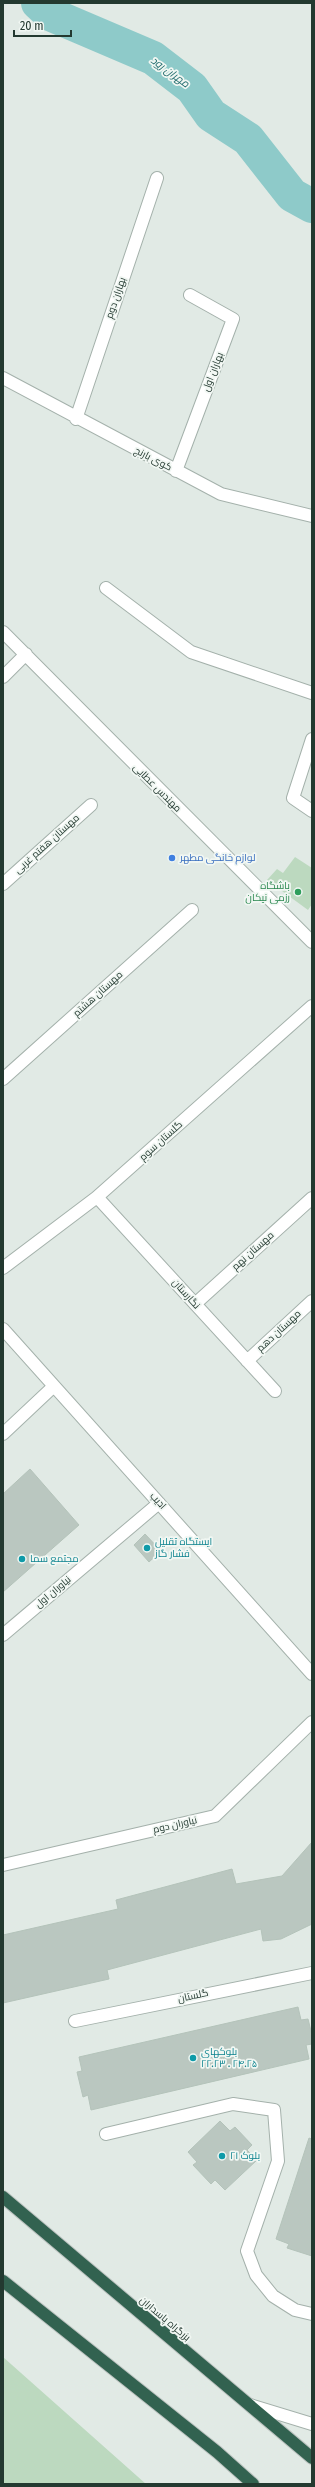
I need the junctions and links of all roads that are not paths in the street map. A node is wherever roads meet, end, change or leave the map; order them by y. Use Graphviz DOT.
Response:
graph roads {
  1 [pos="157,178"];
  2 [pos="190,295"];
  3 [pos="3,378"];
  4 [pos="76,419"];
  5 [pos="176,471"];
  6 [pos="312,516"];
  7 [pos="106,588"];
  8 [pos="3,632"];
  9 [pos="26,654"];
  10 [pos="3,676"];
  11 [pos="312,693"];
  12 [pos="312,739"];
  13 [pos="91,805"];
  14 [pos="312,811"];
  15 [pos="3,884"];
  16 [pos="192,910"];
  17 [pos="312,942"];
  18 [pos="312,1006"];
  19 [pos="3,1079"];
  20 [pos="97,1197"];
  21 [pos="312,1198"];
  22 [pos="3,1268"];
  23 [pos="312,1301"];
  24 [pos="195,1304"];
  25 [pos="3,1328"];
  26 [pos="247,1361"];
  27 [pos="54,1386"];
  28 [pos="275,1391"];
  29 [pos="3,1434"];
  30 [pos="159,1503"];
  31 [pos="3,1636"];
  32 [pos="312,1674"];
  33 [pos="312,1722"];
  34 [pos="3,1865"];
  35 [pos="312,1973"];
  36 [pos="75,2021"];
  37 [pos="106,2134"];
  38 [pos="3,2198"];
  39 [pos="3,2281"];
  40 [pos="312,2314"];
  41 [pos="250,2405"];
  42 [pos="312,2424"];
  43 [pos="312,2458"];
  44 [pos="253,2484"];
  1 -- 4 [label="street, بهاران دوم"];
  2 -- 5 [label="street, بهاران اول"];
  3 -- 4 [label="street, کوی بارنج"];
  4 -- 5 [label="street, کوی بارنج"];
  5 -- 6 [label="street, کوی بارنج"];
  7 -- 11 [label="street"];
  8 -- 9 [label="street, مهندس عطایی"];
  9 -- 10 [label="street"];
  9 -- 17 [label="street, مهندس عطایی"];
  12 -- 14 [label="street"];
  13 -- 15 [label="street, مهستان هفتم غربی"];
  16 -- 19 [label="street, مهستان هشتم"];
  18 -- 20 [label="street, گلستان سوم"];
  20 -- 22 [label="street, گلستان سوم"];
  20 -- 24 [label="street, نگارستان"];
  21 -- 24 [label="street, مهستان نهم"];
  23 -- 26 [label="street, مهستان دهم"];
  24 -- 26 [label="street, نگارستان"];
  25 -- 27 [label="street, ادیب"];
  26 -- 28 [label="street, نگارستان"];
  27 -- 29 [label="street"];
  27 -- 30 [label="street, ادیب"];
  30 -- 31 [label="street, نیاوران اول"];
  30 -- 32 [label="street, ادیب"];
  33 -- 34 [label="street, نیاوران دوم"];
  35 -- 36 [label="street, گلستان"];
  37 -- 40 [label="street"];
  38 -- 41 [label="highway, بزرگراه پاسداران"];
  39 -- 44 [label="highway"];
  41 -- 42 [label="street"];
  41 -- 43 [label="highway, بزرگراه پاسداران"];
}
